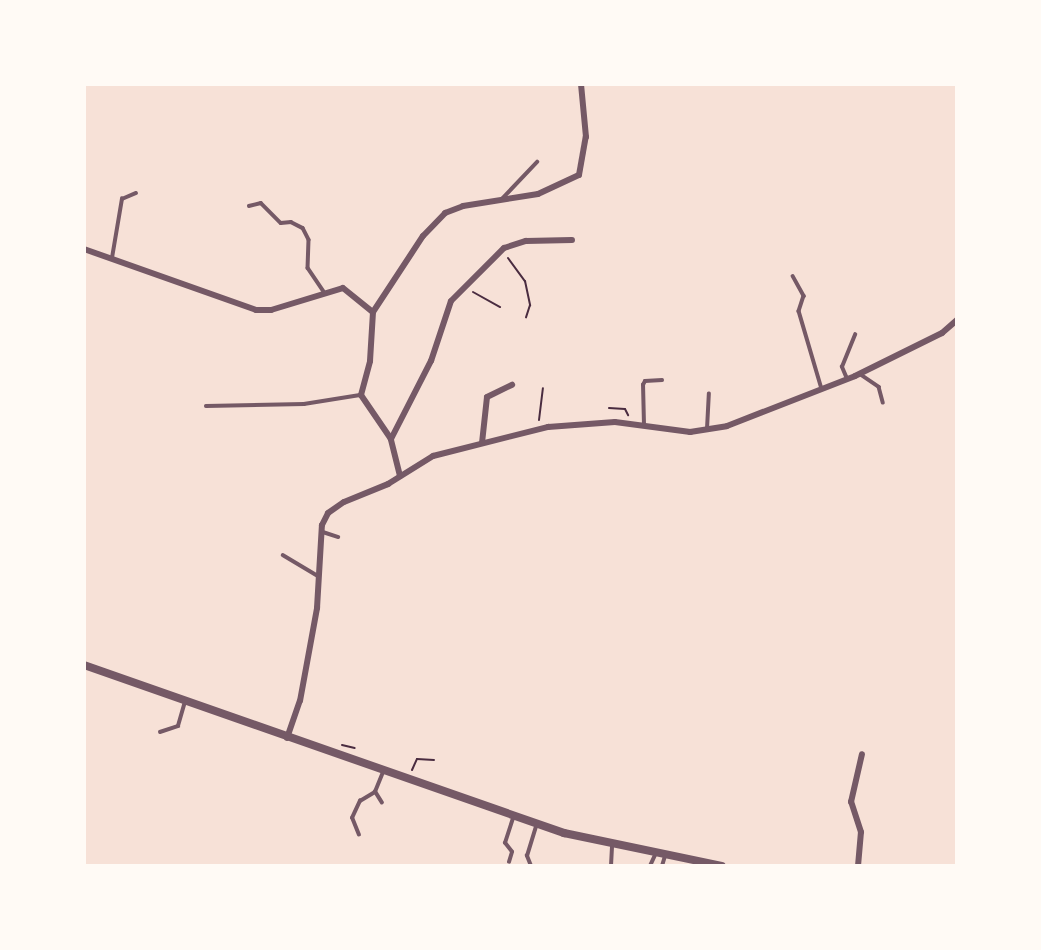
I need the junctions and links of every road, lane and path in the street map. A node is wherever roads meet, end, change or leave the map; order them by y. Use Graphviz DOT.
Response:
graph roads {
  1 [pos="581,84"];
  2 [pos="537,162"];
  3 [pos="136,193"];
  4 [pos="501,200"];
  5 [pos="249,206"];
  6 [pos="572,240"];
  7 [pos="84,248"];
  8 [pos="504,248"];
  9 [pos="112,258"];
  10 [pos="793,276"];
  11 [pos="463,287"];
  12 [pos="325,293"];
  13 [pos="500,307"];
  14 [pos="373,312"];
  15 [pos="526,317"];
  16 [pos="957,320"];
  17 [pos="855,334"];
  18 [pos="859,374"];
  19 [pos="846,379"];
  20 [pos="662,380"];
  21 [pos="512,385"];
  22 [pos="543,388"];
  23 [pos="822,389"];
  24 [pos="709,394"];
  25 [pos="361,395"];
  26 [pos="883,402"];
  27 [pos="206,406"];
  28 [pos="609,408"];
  29 [pos="628,423"];
  30 [pos="644,425"];
  31 [pos="535,430"];
  32 [pos="707,432"];
  33 [pos="391,439"];
  34 [pos="482,443"];
  35 [pos="400,476"];
  36 [pos="321,531"];
  37 [pos="338,537"];
  38 [pos="283,555"];
  39 [pos="320,577"];
  40 [pos="84,665"];
  41 [pos="185,701"];
  42 [pos="160,732"];
  43 [pos="286,740"];
  44 [pos="862,754"];
  45 [pos="434,760"];
  46 [pos="383,772"];
  47 [pos="408,780"];
  48 [pos="375,792"];
  49 [pos="382,803"];
  50 [pos="514,816"];
  51 [pos="537,824"];
  52 [pos="359,835"];
  53 [pos="612,844"];
  54 [pos="661,853"];
  55 [pos="509,862"];
  56 [pos="531,866"];
  57 [pos="611,866"];
  58 [pos="650,866"];
  59 [pos="662,866"];
  60 [pos="722,866"];
  61 [pos="858,866"];
  1 -- 4 [label="street"];
  2 -- 4 [label="lane"];
  3 -- 9 [label="lane"];
  4 -- 14 [label="street"];
  5 -- 12 [label="lane"];
  6 -- 8 [label="street"];
  7 -- 9 [label="street"];
  8 -- 11 [label="street"];
  8 -- 15 [label="path"];
  9 -- 12 [label="street"];
  10 -- 23 [label="lane"];
  11 -- 13 [label="path"];
  11 -- 33 [label="street"];
  12 -- 14 [label="street"];
  14 -- 25 [label="street"];
  16 -- 18 [label="street"];
  17 -- 19 [label="lane"];
  18 -- 19 [label="street"];
  18 -- 26 [label="lane"];
  19 -- 23 [label="street"];
  20 -- 30 [label="lane"];
  21 -- 34 [label="street"];
  22 -- 31 [label="path"];
  23 -- 32 [label="street"];
  24 -- 32 [label="lane"];
  25 -- 27 [label="lane"];
  25 -- 33 [label="street"];
  28 -- 29 [label="path"];
  29 -- 30 [label="street"];
  29 -- 31 [label="street"];
  30 -- 32 [label="street"];
  31 -- 34 [label="street"];
  33 -- 35 [label="street"];
  34 -- 35 [label="street"];
  35 -- 36 [label="street"];
  36 -- 37 [label="lane"];
  36 -- 39 [label="street"];
  38 -- 39 [label="lane"];
  39 -- 43 [label="street"];
  40 -- 41 [label="street"];
  41 -- 42 [label="lane"];
  41 -- 43 [label="street"];
  43 -- 46 [label="street"];
  44 -- 61 [label="street"];
  45 -- 47 [label="path"];
  46 -- 47 [label="street"];
  46 -- 48 [label="lane"];
  47 -- 50 [label="street"];
  48 -- 49 [label="lane"];
  48 -- 52 [label="lane"];
  50 -- 51 [label="street"];
  50 -- 55 [label="lane"];
  51 -- 53 [label="street"];
  51 -- 56 [label="lane"];
  53 -- 54 [label="street"];
  53 -- 57 [label="lane"];
  54 -- 58 [label="lane"];
  54 -- 59 [label="lane"];
  54 -- 60 [label="street"];
}
